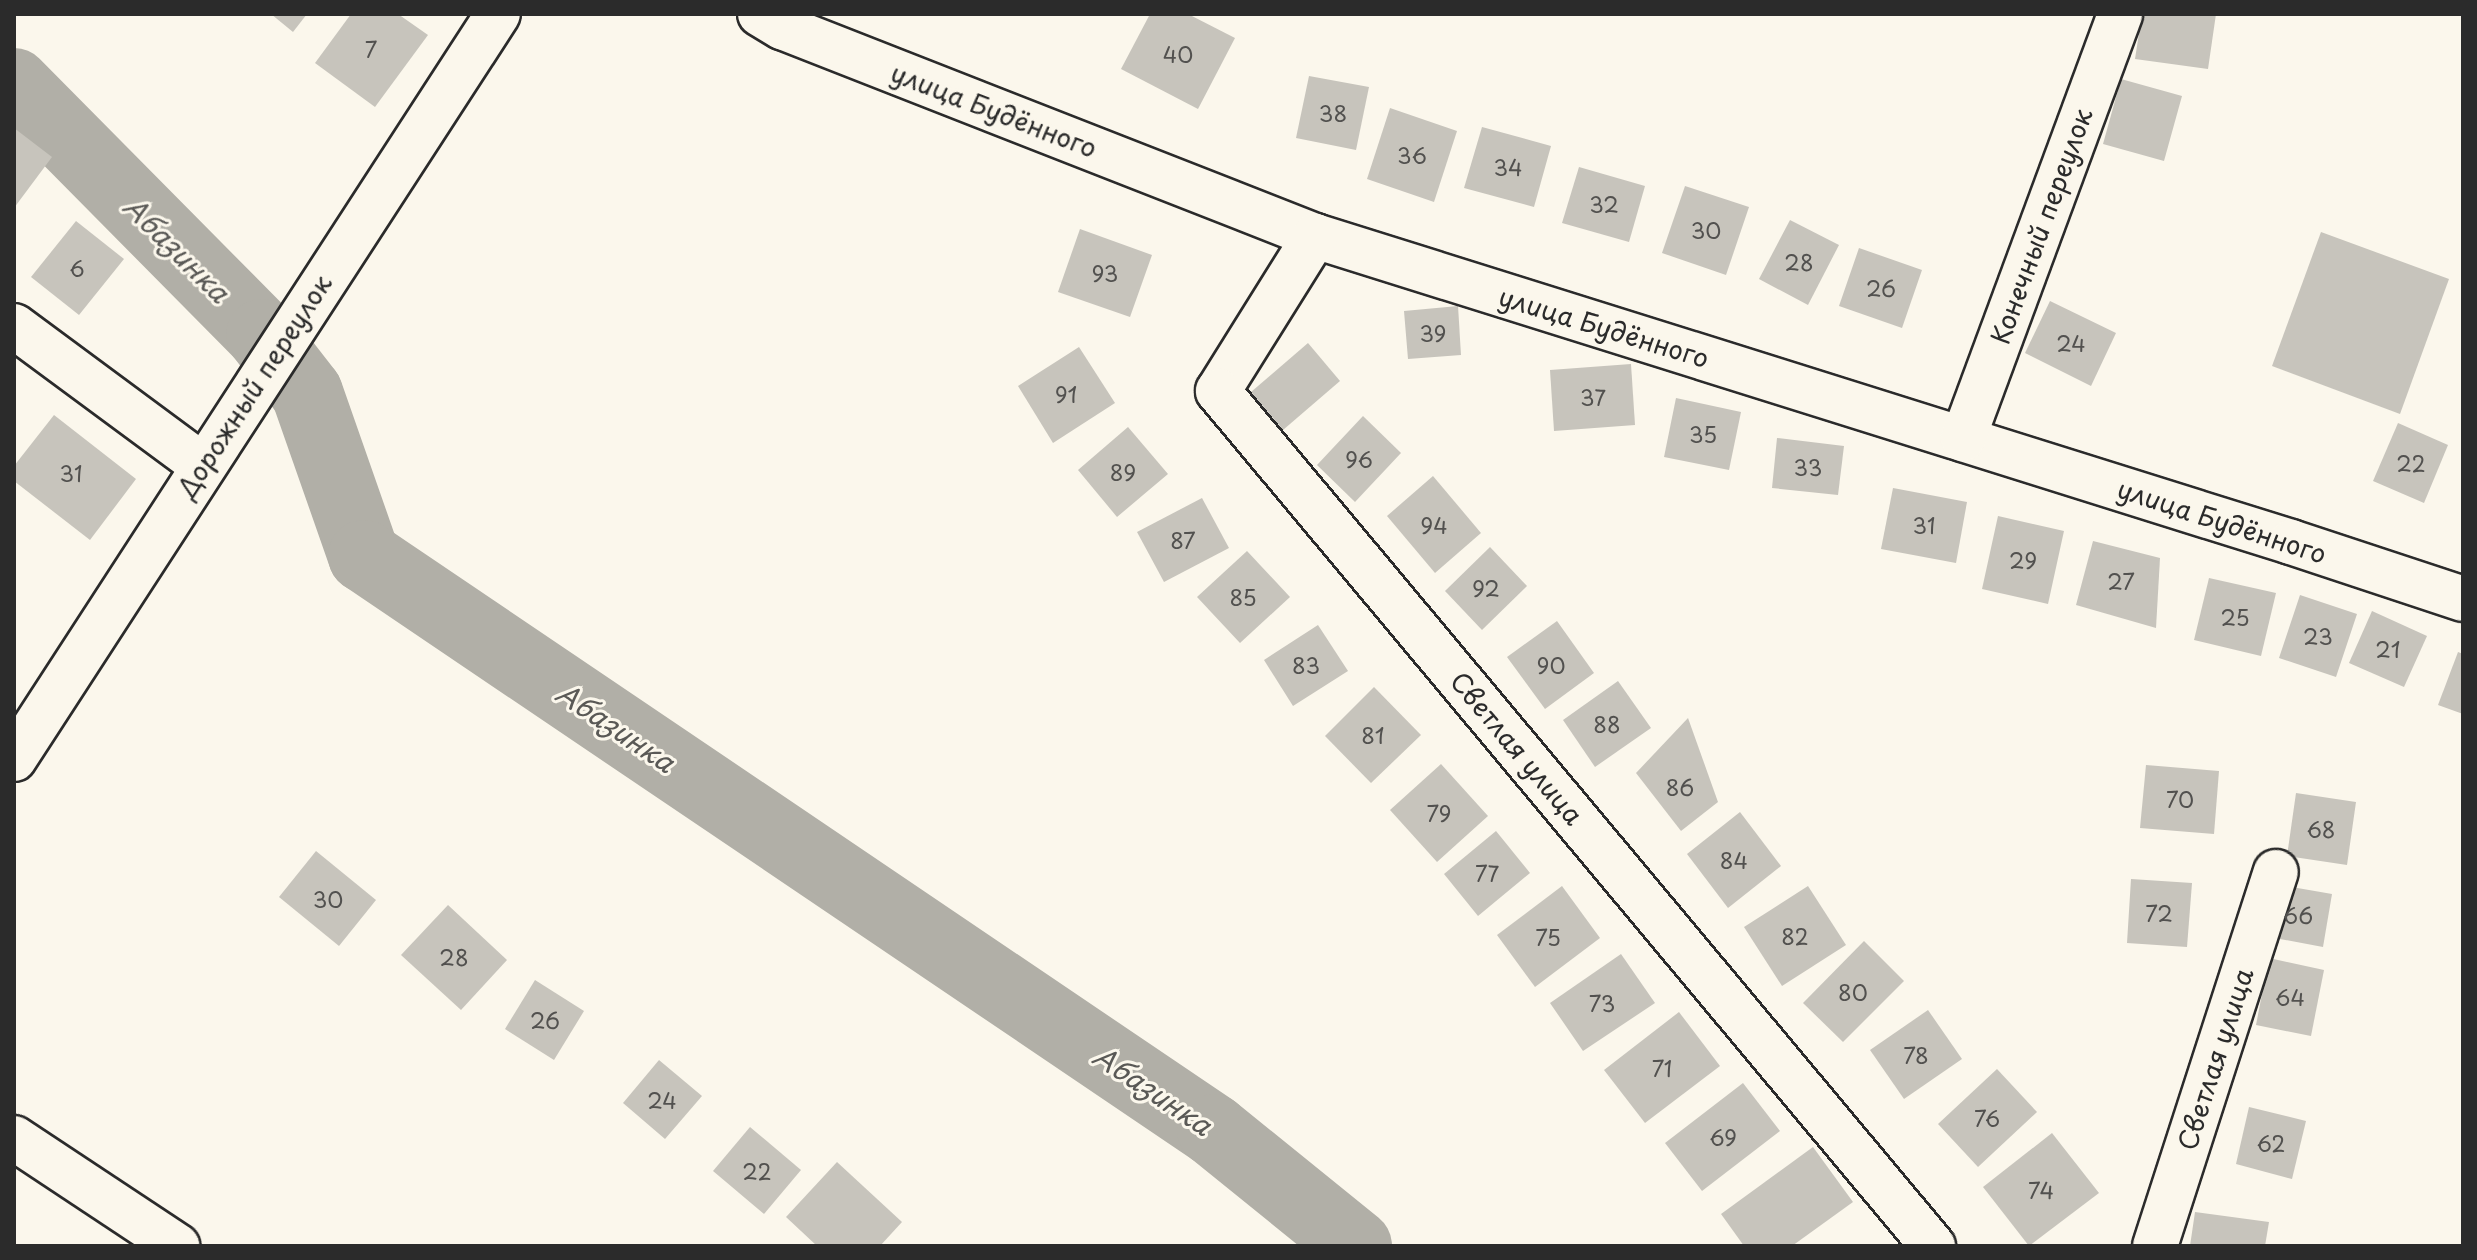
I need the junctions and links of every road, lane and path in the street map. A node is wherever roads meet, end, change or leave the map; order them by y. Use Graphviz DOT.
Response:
graph roads {
  1 [pos="760,14"];
  2 [pos="2120,14"];
  3 [pos="492,16"];
  4 [pos="1315,236"];
  5 [pos="14,326"];
  6 [pos="1963,439"];
  7 [pos="202,465"];
  8 [pos="2463,599"];
  9 [pos="14,759"];
  10 [pos="2276,872"];
  11 [pos="14,1138"];
  12 [pos="14,1168"];
  13 [pos="131,1246"];
  14 [pos="177,1246"];
  15 [pos="1933,1246"];
  16 [pos="2155,1246"];
  1 -- 4 [label="street, улица Будённого"];
  2 -- 6 [label="street, Конечный переулок"];
  3 -- 7 [label="street, Дорожный переулок"];
  4 -- 6 [label="street, улица Будённого"];
  4 -- 15 [label="street, Светлая улица"];
  5 -- 7 [label="street"];
  6 -- 8 [label="street, улица Будённого"];
  7 -- 9 [label="street, Дорожный переулок"];
  10 -- 16 [label="street, Светлая улица"];
  11 -- 14 [label="street"];
  12 -- 13 [label="street"];
}
